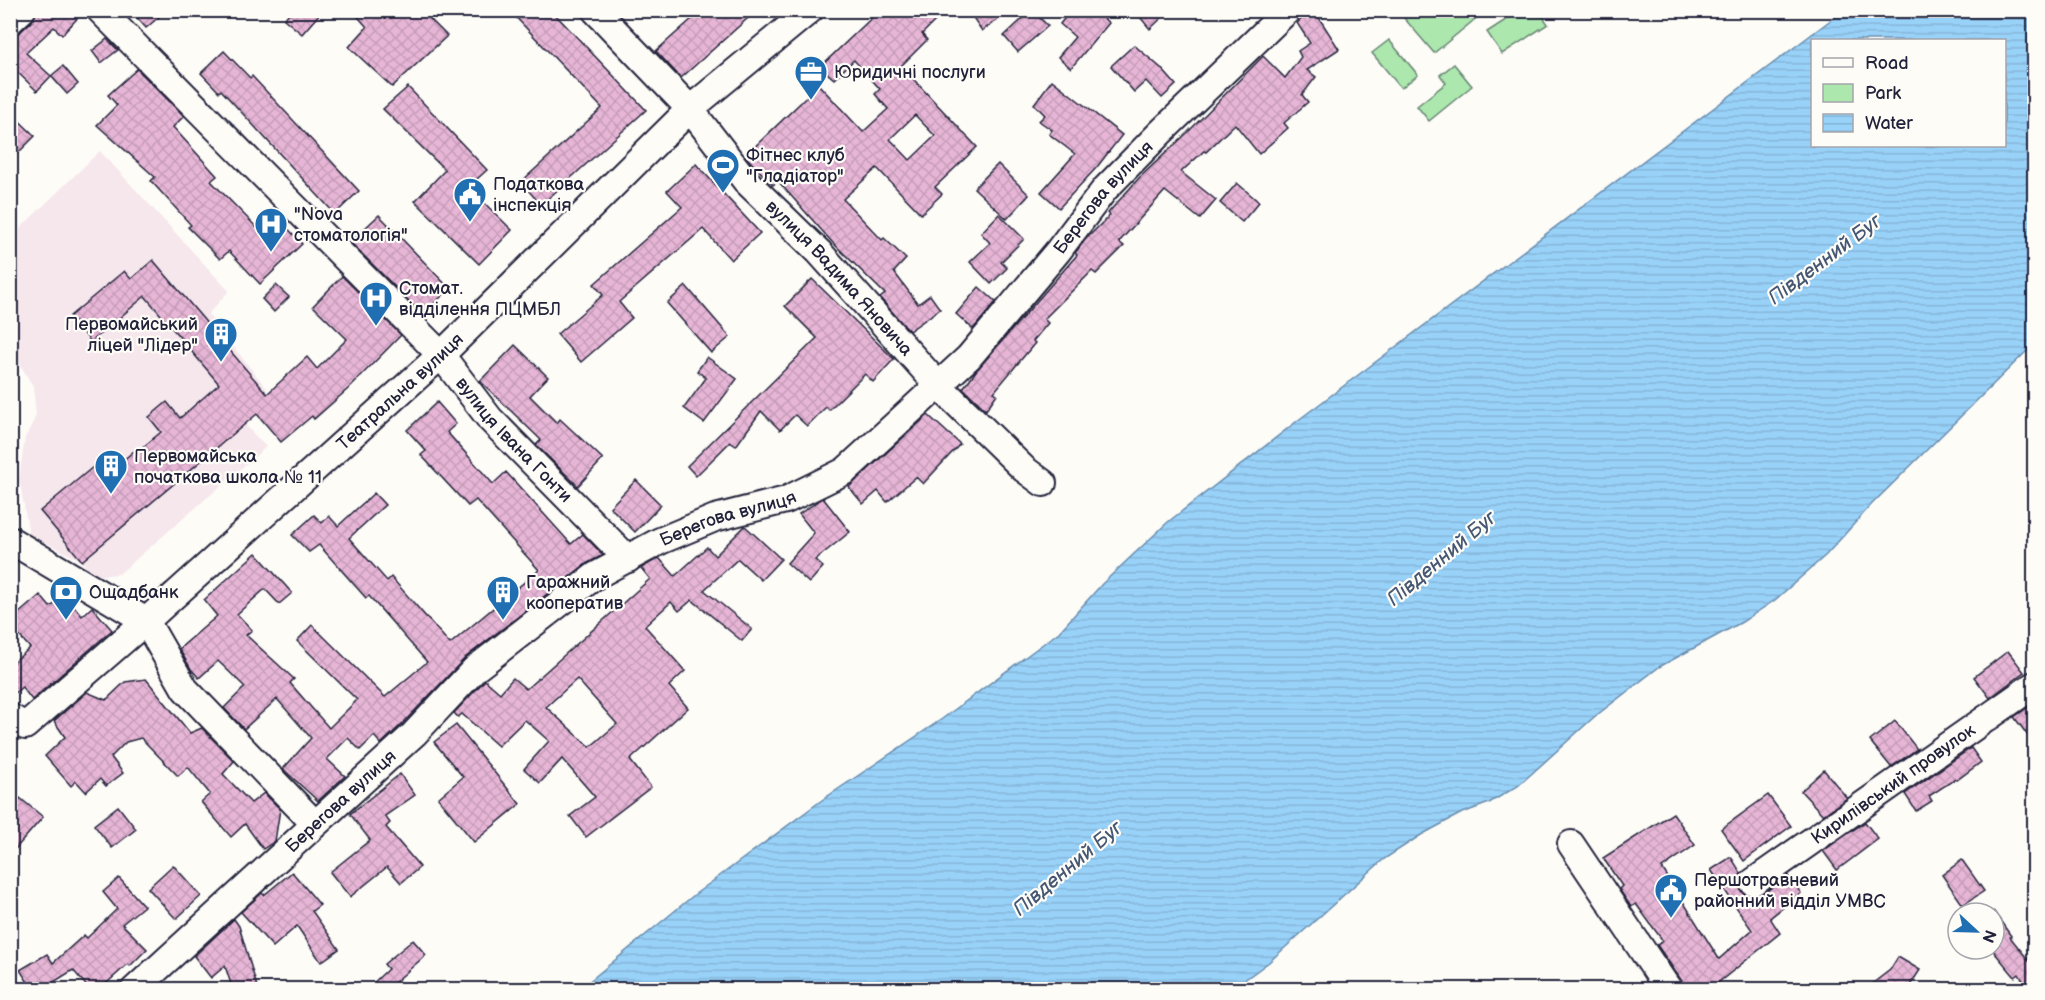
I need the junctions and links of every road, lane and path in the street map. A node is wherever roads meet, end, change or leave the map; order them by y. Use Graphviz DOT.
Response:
graph roads {
  1 [pos="22,10"];
  2 [pos="100,10"];
  3 [pos="595,10"];
  4 [pos="810,10"];
  5 [pos="1288,10"];
  6 [pos="10,21"];
  7 [pos="690,109"];
  8 [pos="441,355"];
  9 [pos="938,385"];
  10 [pos="1043,483"];
  11 [pos="10,540"];
  12 [pos="628,558"];
  13 [pos="146,621"];
  14 [pos="2034,685"];
  15 [pos="10,717"];
  16 [pos="315,824"];
  17 [pos="1571,844"];
  18 [pos="1753,882"];
  19 [pos="134,990"];
  20 [pos="1669,990"];
  1 -- 6 [label="street"];
  2 -- 8 [label="street, вулиця Івана Гонти"];
  3 -- 7 [label="street, вулиця Вадима Яновича"];
  4 -- 7 [label="street, Театральна вулиця"];
  5 -- 9 [label="street, Берегова вулиця"];
  7 -- 8 [label="street, Театральна вулиця"];
  7 -- 9 [label="street, вулиця Вадима Яновича"];
  8 -- 12 [label="street, вулиця Івана Гонти"];
  8 -- 13 [label="street, Театральна вулиця"];
  9 -- 10 [label="street, вулиця Вадима Яновича"];
  9 -- 12 [label="street, Берегова вулиця"];
  11 -- 13 [label="street"];
  12 -- 16 [label="street, Берегова вулиця"];
  13 -- 15 [label="street, Театральна вулиця"];
  13 -- 16 [label="street"];
  14 -- 18 [label="street, Кирилівський провулок"];
  16 -- 19 [label="street, Берегова вулиця"];
  17 -- 20 [label="street"];
}
